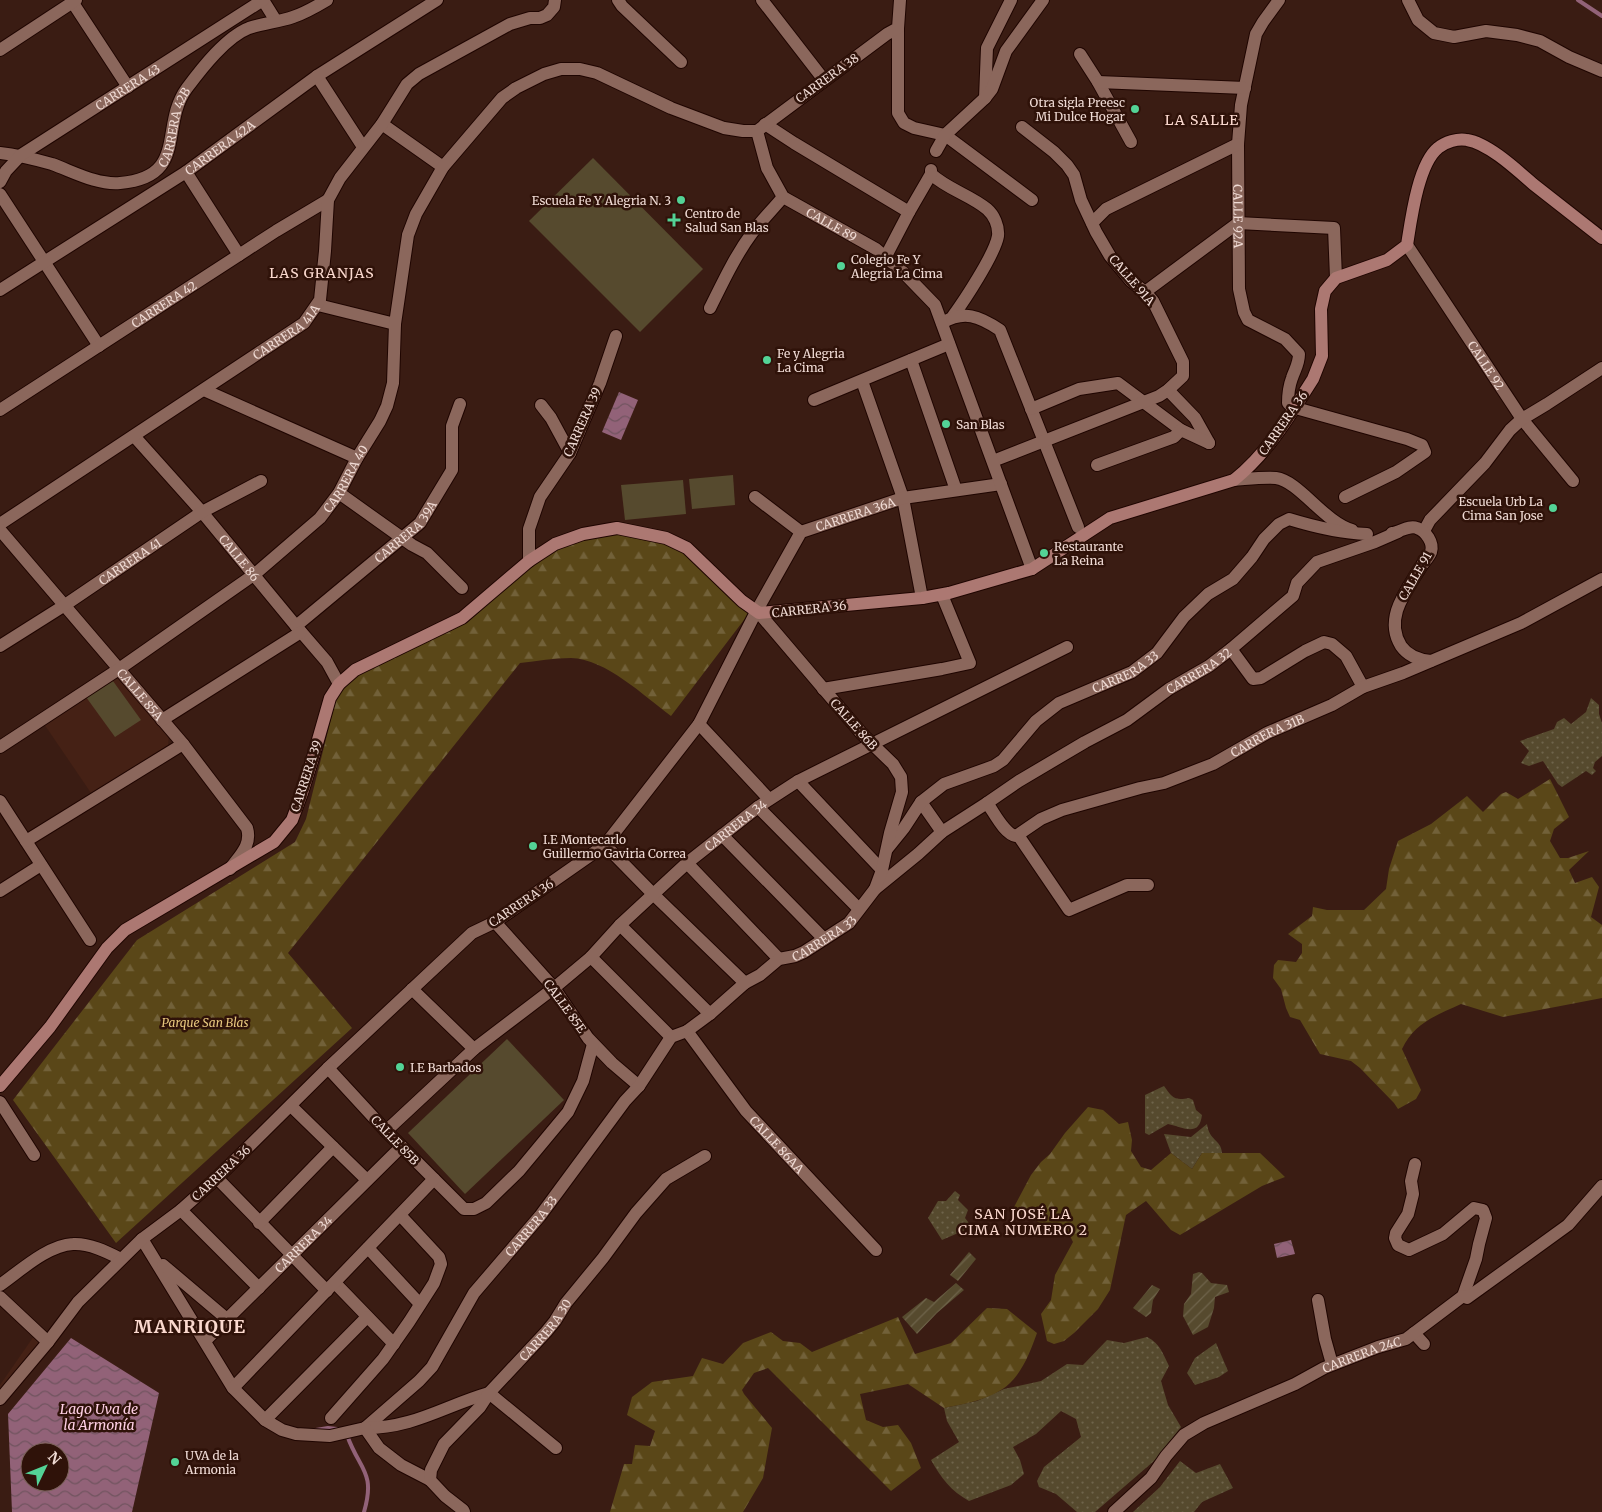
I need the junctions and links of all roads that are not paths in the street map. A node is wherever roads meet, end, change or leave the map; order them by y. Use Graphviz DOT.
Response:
graph roads {
  1 [pos="263,0"];
  2 [pos="327,0"];
  3 [pos="437,0"];
  4 [pos="555,0"];
  5 [pos="618,0"];
  6 [pos="762,0"];
  7 [pos="900,0"];
  8 [pos="1011,0"];
  9 [pos="1043,0"];
  10 [pos="1279,0"];
  11 [pos="1408,0"];
  12 [pos="73,1"];
  13 [pos="276,21"];
  14 [pos="898,28"];
  15 [pos="0,50"];
  16 [pos="1080,54"];
  17 [pos="680,62"];
  18 [pos="1602,70"];
  19 [pos="317,76"];
  20 [pos="824,80"];
  21 [pos="1098,82"];
  22 [pos="128,87"];
  23 [pos="1245,88"];
  24 [pos="985,98"];
  25 [pos="382,124"];
  26 [pos="761,127"];
  27 [pos="1022,127"];
  28 [pos="945,135"];
  29 [pos="1131,142"];
  30 [pos="1238,144"];
  31 [pos="364,147"];
  32 [pos="936,151"];
  33 [pos="0,153"];
  34 [pos="22,155"];
  35 [pos="443,167"];
  36 [pos="186,172"];
  37 [pos="0,182"];
  38 [pos="1,196"];
  39 [pos="784,197"];
  40 [pos="328,200"];
  41 [pos="1032,200"];
  42 [pos="909,212"];
  43 [pos="1092,223"];
  44 [pos="1238,223"];
  45 [pos="1602,238"];
  46 [pos="1407,245"];
  47 [pos="239,256"];
  48 [pos="886,256"];
  49 [pos="44,262"];
  50 [pos="1336,278"];
  51 [pos="0,290"];
  52 [pos="1145,292"];
  53 [pos="318,305"];
  54 [pos="710,308"];
  55 [pos="947,320"];
  56 [pos="395,324"];
  57 [pos="616,336"];
  58 [pos="950,344"];
  59 [pos="98,346"];
  60 [pos="910,360"];
  61 [pos="1602,368"];
  62 [pos="862,381"];
  63 [pos="204,390"];
  64 [pos="1168,390"];
  65 [pos="814,400"];
  66 [pos="1145,401"];
  67 [pos="460,404"];
  68 [pos="541,405"];
  69 [pos="1293,408"];
  70 [pos="1031,409"];
  71 [pos="0,410"];
  72 [pos="1522,418"];
  73 [pos="1181,430"];
  74 [pos="134,436"];
  75 [pos="1044,442"];
  76 [pos="570,453"];
  77 [pos="356,458"];
  78 [pos="993,461"];
  79 [pos="1097,465"];
  80 [pos="261,480"];
  81 [pos="1234,480"];
  82 [pos="1573,481"];
  83 [pos="1001,484"];
  84 [pos="956,490"];
  85 [pos="339,493"];
  86 [pos="755,497"];
  87 [pos="1345,497"];
  88 [pos="903,498"];
  89 [pos="202,512"];
  90 [pos="0,524"];
  91 [pos="1078,527"];
  92 [pos="617,528"];
  93 [pos="0,530"];
  94 [pos="1424,531"];
  95 [pos="801,532"];
  96 [pos="1398,532"];
  97 [pos="1367,534"];
  98 [pos="403,538"];
  99 [pos="529,561"];
  100 [pos="1032,569"];
  101 [pos="255,574"];
  102 [pos="1602,579"];
  103 [pos="462,588"];
  104 [pos="942,595"];
  105 [pos="922,598"];
  106 [pos="65,606"];
  107 [pos="758,613"];
  108 [pos="299,629"];
  109 [pos="0,646"];
  110 [pos="1067,647"];
  111 [pos="1231,649"];
  112 [pos="1431,661"];
  113 [pos="119,669"];
  114 [pos="339,684"];
  115 [pos="1363,687"];
  116 [pos="823,689"];
  117 [pos="162,720"];
  118 [pos="699,724"];
  119 [pos="182,744"];
  120 [pos="872,745"];
  121 [pos="0,748"];
  122 [pos="798,781"];
  123 [pos="0,801"];
  124 [pos="921,802"];
  125 [pos="764,803"];
  126 [pos="987,803"];
  127 [pos="942,832"];
  128 [pos="722,835"];
  129 [pos="1018,835"];
  130 [pos="26,842"];
  131 [pos="605,845"];
  132 [pos="887,849"];
  133 [pos="687,863"];
  134 [pos="41,865"];
  135 [pos="230,869"];
  136 [pos="882,870"];
  137 [pos="1148,885"];
  138 [pos="875,889"];
  139 [pos="0,891"];
  140 [pos="653,894"];
  141 [pos="859,909"];
  142 [pos="495,922"];
  143 [pos="620,925"];
  144 [pos="824,939"];
  145 [pos="90,940"];
  146 [pos="591,957"];
  147 [pos="779,959"];
  148 [pos="745,983"];
  149 [pos="554,988"];
  150 [pos="412,989"];
  151 [pos="710,1014"];
  152 [pos="687,1030"];
  153 [pos="671,1037"];
  154 [pos="593,1044"];
  155 [pos="474,1049"];
  156 [pos="328,1068"];
  157 [pos="0,1086"];
  158 [pos="638,1086"];
  159 [pos="0,1102"];
  160 [pos="291,1106"];
  161 [pos="386,1132"];
  162 [pos="334,1147"];
  163 [pos="401,1147"];
  164 [pos="34,1156"];
  165 [pos="705,1156"];
  166 [pos="1415,1164"];
  167 [pos="217,1178"];
  168 [pos="434,1179"];
  169 [pos="368,1180"];
  170 [pos="1602,1186"];
  171 [pos="181,1210"];
  172 [pos="400,1214"];
  173 [pos="259,1223"];
  174 [pos="142,1239"];
  175 [pos="368,1248"];
  176 [pos="876,1250"];
  177 [pos="292,1255"];
  178 [pos="153,1256"];
  179 [pos="121,1259"];
  180 [pos="0,1285"];
  181 [pos="331,1287"];
  182 [pos="259,1288"];
  183 [pos="1463,1296"];
  184 [pos="0,1297"];
  185 [pos="1318,1300"];
  186 [pos="420,1304"];
  187 [pos="367,1317"];
  188 [pos="228,1320"];
  189 [pos="1414,1333"];
  190 [pos="205,1341"];
  191 [pos="48,1342"];
  192 [pos="394,1344"];
  193 [pos="1424,1344"];
  194 [pos="1332,1364"];
  195 [pos="233,1388"];
  196 [pos="489,1393"];
  197 [pos="0,1399"];
  198 [pos="331,1418"];
  199 [pos="265,1420"];
  200 [pos="365,1428"];
  201 [pos="556,1448"];
  202 [pos="430,1480"];
  203 [pos="464,1512"];
  204 [pos="1114,1512"];
  1 -- 13 [label="street"];
  1 -- 22 [label="street, CARRERA 43"];
  2 -- 13 [label="street, CARRERA 42B"];
  3 -- 19 [label="street, CARRERA 42A"];
  4 -- 25 [label="street, CARRERA 41A"];
  5 -- 17 [label="street"];
  6 -- 20 [label="street"];
  7 -- 14 [label="street"];
  8 -- 24 [label="street"];
  9 -- 24 [label="street"];
  10 -- 23 [label="street, CALLE 92A"];
  11 -- 18 [label="street"];
  12 -- 15 [label="street"];
  12 -- 22 [label="street"];
  13 -- 34 [label="street, CARRERA 42B"];
  14 -- 20 [label="street, CARRERA 38"];
  14 -- 28 [label="street"];
  16 -- 21 [label="street"];
  19 -- 31 [label="street"];
  19 -- 36 [label="street, CARRERA 42A"];
  20 -- 26 [label="street, CARRERA 38"];
  21 -- 23 [label="street"];
  21 -- 29 [label="street"];
  22 -- 34 [label="street, CARRERA 43"];
  23 -- 30 [label="street, CALLE 92A"];
  24 -- 28 [label="street"];
  25 -- 31 [label="street, CARRERA 41A"];
  25 -- 35 [label="street"];
  26 -- 35 [label="street, CARRERA 40"];
  26 -- 39 [label="street"];
  26 -- 42 [label="street"];
  27 -- 43 [label="street, CALLE 91A"];
  28 -- 32 [label="street"];
  28 -- 41 [label="street"];
  30 -- 43 [label="street"];
  30 -- 44 [label="street, CALLE 92A"];
  31 -- 40 [label="street, CARRERA 41A"];
  33 -- 34 [label="street, CARRERA 42B"];
  34 -- 37 [label="street, CARRERA 43"];
  35 -- 56 [label="street, CARRERA 40"];
  36 -- 47 [label="street"];
  36 -- 49 [label="street, CARRERA 42A"];
  38 -- 49 [label="street"];
  39 -- 48 [label="street, CALLE 89"];
  39 -- 54 [label="street"];
  40 -- 47 [label="street, CARRERA 42"];
  40 -- 53 [label="street, CARRERA 41A"];
  42 -- 48 [label="street"];
  42 -- 55 [label="street"];
  43 -- 52 [label="street, CALLE 91A"];
  44 -- 50 [label="street"];
  44 -- 52 [label="street"];
  44 -- 69 [label="street, CALLE 92A"];
  45 -- 46 [label="main road"];
  46 -- 50 [label="main road"];
  46 -- 72 [label="street, CALLE 92"];
  47 -- 59 [label="street, CARRERA 42"];
  48 -- 55 [label="street, CALLE 89"];
  49 -- 51 [label="street, CARRERA 42A"];
  49 -- 59 [label="street"];
  50 -- 69 [label="main road, CARRERA 36"];
  52 -- 64 [label="street, CALLE 91A"];
  53 -- 56 [label="street"];
  53 -- 63 [label="street, CARRERA 41A"];
  55 -- 58 [label="street, CALLE 89"];
  55 -- 70 [label="street"];
  56 -- 77 [label="street, CARRERA 40"];
  57 -- 76 [label="street, CARRERA 39"];
  58 -- 60 [label="street"];
  58 -- 78 [label="street, CALLE 89"];
  59 -- 71 [label="street, CARRERA 42"];
  60 -- 62 [label="street"];
  60 -- 84 [label="street"];
  61 -- 72 [label="street"];
  62 -- 65 [label="street"];
  62 -- 88 [label="street"];
  63 -- 74 [label="street, CARRERA 41A"];
  63 -- 77 [label="street"];
  64 -- 66 [label="street"];
  64 -- 73 [label="street"];
  66 -- 70 [label="street"];
  66 -- 73 [label="street"];
  66 -- 75 [label="street"];
  67 -- 98 [label="street, CARRERA 39A"];
  68 -- 76 [label="street"];
  69 -- 81 [label="main road, CARRERA 36"];
  69 -- 87 [label="street"];
  70 -- 75 [label="street"];
  72 -- 82 [label="street, CALLE 92"];
  72 -- 94 [label="street"];
  73 -- 79 [label="street"];
  74 -- 89 [label="street, CALLE 86"];
  74 -- 90 [label="street, CARRERA 41A"];
  75 -- 78 [label="street"];
  75 -- 91 [label="street"];
  76 -- 99 [label="street, CARRERA 39"];
  77 -- 85 [label="street, CARRERA 40"];
  78 -- 83 [label="street, CALLE 89"];
  80 -- 89 [label="street, CARRERA 41"];
  81 -- 97 [label="street, CALLE 91"];
  81 -- 100 [label="main road, CARRERA 36"];
  83 -- 84 [label="street, CARRERA 36A"];
  83 -- 100 [label="street, CALLE 89"];
  84 -- 88 [label="street, CARRERA 36A"];
  85 -- 98 [label="street"];
  85 -- 101 [label="street, CARRERA 40"];
  86 -- 95 [label="street"];
  88 -- 95 [label="street, CARRERA 36A"];
  88 -- 105 [label="street"];
  89 -- 101 [label="street, CALLE 86"];
  89 -- 106 [label="street, CARRERA 41"];
  92 -- 99 [label="main road, CARRERA 39"];
  92 -- 107 [label="main road, CALLE 86B"];
  93 -- 106 [label="street, CALLE 85A"];
  94 -- 96 [label="street, CALLE 91"];
  94 -- 112 [label="street, CALLE 91"];
  95 -- 107 [label="street, CARRERA 36A"];
  96 -- 97 [label="street, CALLE 91"];
  96 -- 111 [label="street, CARRERA 32"];
  97 -- 124 [label="street, CARRERA 33"];
  98 -- 103 [label="street"];
  98 -- 108 [label="street, CARRERA 39A"];
  99 -- 114 [label="main road, CARRERA 39"];
  100 -- 104 [label="main road, CARRERA 36"];
  101 -- 108 [label="street, CALLE 86"];
  101 -- 113 [label="street, CARRERA 40"];
  102 -- 112 [label="street, CARRERA 31B"];
  104 -- 105 [label="main road, CARRERA 36"];
  104 -- 116 [label="street"];
  105 -- 107 [label="main road, CARRERA 36"];
  106 -- 109 [label="street, CARRERA 41"];
  106 -- 113 [label="street, CALLE 85A"];
  107 -- 116 [label="street, CALLE 86B"];
  107 -- 118 [label="street, CARRERA 36"];
  108 -- 114 [label="street, CALLE 86"];
  108 -- 117 [label="street, CARRERA 39A"];
  110 -- 120 [label="street, CARRERA 34"];
  111 -- 115 [label="street"];
  111 -- 126 [label="street, CARRERA 32"];
  112 -- 115 [label="street, CARRERA 31B"];
  113 -- 117 [label="street, CALLE 85A"];
  113 -- 121 [label="street, CARRERA 40"];
  114 -- 135 [label="main road, CARRERA 39"];
  115 -- 129 [label="street, CARRERA 31B"];
  116 -- 120 [label="street, CALLE 86B"];
  117 -- 119 [label="street, CALLE 85A"];
  118 -- 125 [label="street"];
  118 -- 131 [label="street, CARRERA 36"];
  119 -- 130 [label="street"];
  119 -- 135 [label="street, CALLE 85A"];
  120 -- 122 [label="street, CARRERA 34"];
  120 -- 132 [label="street, CALLE 86B"];
  122 -- 125 [label="street, CARRERA 34"];
  122 -- 136 [label="street"];
  123 -- 130 [label="street"];
  124 -- 127 [label="street"];
  124 -- 132 [label="street, CARRERA 33"];
  125 -- 128 [label="street, CARRERA 34"];
  125 -- 141 [label="street"];
  126 -- 127 [label="street"];
  126 -- 129 [label="street"];
  127 -- 138 [label="street"];
  128 -- 133 [label="street, CARRERA 34"];
  128 -- 144 [label="street"];
  129 -- 137 [label="street"];
  130 -- 134 [label="street"];
  131 -- 140 [label="street"];
  131 -- 142 [label="street, CARRERA 36"];
  132 -- 136 [label="street, CARRERA 33"];
  133 -- 140 [label="street, CARRERA 34"];
  133 -- 147 [label="street"];
  134 -- 139 [label="street"];
  134 -- 145 [label="street"];
  135 -- 157 [label="main road, CARRERA 39"];
  136 -- 138 [label="street, CARRERA 33"];
  138 -- 141 [label="street, CARRERA 33"];
  140 -- 143 [label="street, CARRERA 34"];
  140 -- 148 [label="street"];
  141 -- 144 [label="street, CARRERA 33"];
  142 -- 149 [label="street, CALLE 85E"];
  142 -- 150 [label="street, CARRERA 36"];
  143 -- 146 [label="street, CARRERA 34"];
  143 -- 151 [label="street"];
  144 -- 147 [label="street, CARRERA 33"];
  146 -- 149 [label="street, CARRERA 34"];
  146 -- 153 [label="street"];
  147 -- 148 [label="street, CARRERA 33"];
  148 -- 151 [label="street, CARRERA 33"];
  149 -- 154 [label="street, CALLE 85E"];
  149 -- 155 [label="street, CARRERA 34"];
  150 -- 155 [label="street"];
  150 -- 156 [label="street, CARRERA 36"];
  151 -- 152 [label="street, CARRERA 33"];
  152 -- 153 [label="street, CARRERA 33"];
  152 -- 176 [label="street, CALLE 86AA"];
  153 -- 158 [label="street, CARRERA 33"];
  154 -- 158 [label="street, CALLE 85E"];
  154 -- 168 [label="street, CALLE 85B"];
  155 -- 161 [label="street, CARRERA 34"];
  156 -- 160 [label="street, CARRERA 36"];
  156 -- 161 [label="street, CALLE 85B"];
  158 -- 200 [label="street, CARRERA 33"];
  159 -- 164 [label="street"];
  160 -- 162 [label="street"];
  160 -- 167 [label="street, CARRERA 36"];
  161 -- 163 [label="street, CALLE 85B"];
  162 -- 169 [label="street"];
  162 -- 173 [label="street"];
  163 -- 168 [label="street, CALLE 85B"];
  163 -- 169 [label="street, CARRERA 34"];
  165 -- 196 [label="street, CARRERA 30"];
  166 -- 183 [label="street"];
  167 -- 171 [label="street, CARRERA 36"];
  167 -- 173 [label="street"];
  168 -- 172 [label="street"];
  169 -- 177 [label="street, CARRERA 34"];
  170 -- 183 [label="street, CARRERA 24C"];
  171 -- 174 [label="street, CARRERA 36"];
  171 -- 182 [label="street"];
  172 -- 175 [label="street"];
  172 -- 186 [label="street"];
  173 -- 177 [label="street"];
  174 -- 178 [label="street"];
  174 -- 179 [label="street, CARRERA 36"];
  175 -- 181 [label="street"];
  175 -- 186 [label="street"];
  177 -- 181 [label="street"];
  177 -- 182 [label="street, CARRERA 34"];
  178 -- 188 [label="street"];
  178 -- 190 [label="street"];
  179 -- 180 [label="street"];
  179 -- 191 [label="street, CARRERA 36"];
  181 -- 187 [label="street"];
  181 -- 195 [label="street"];
  182 -- 188 [label="street, CARRERA 34"];
  183 -- 189 [label="street, CARRERA 24C"];
  184 -- 191 [label="street"];
  185 -- 194 [label="street"];
  186 -- 192 [label="street"];
  187 -- 192 [label="street"];
  187 -- 199 [label="street"];
  188 -- 190 [label="street, CARRERA 34"];
  189 -- 193 [label="street"];
  189 -- 194 [label="street, CARRERA 24C"];
  190 -- 195 [label="street"];
  191 -- 197 [label="street, CARRERA 36"];
  192 -- 198 [label="street"];
  194 -- 204 [label="street, CARRERA 24C"];
  195 -- 199 [label="street"];
  196 -- 200 [label="street"];
  196 -- 201 [label="street"];
  196 -- 202 [label="street, CARRERA 30"];
  199 -- 200 [label="street"];
  200 -- 202 [label="street"];
  202 -- 203 [label="street"];
}
